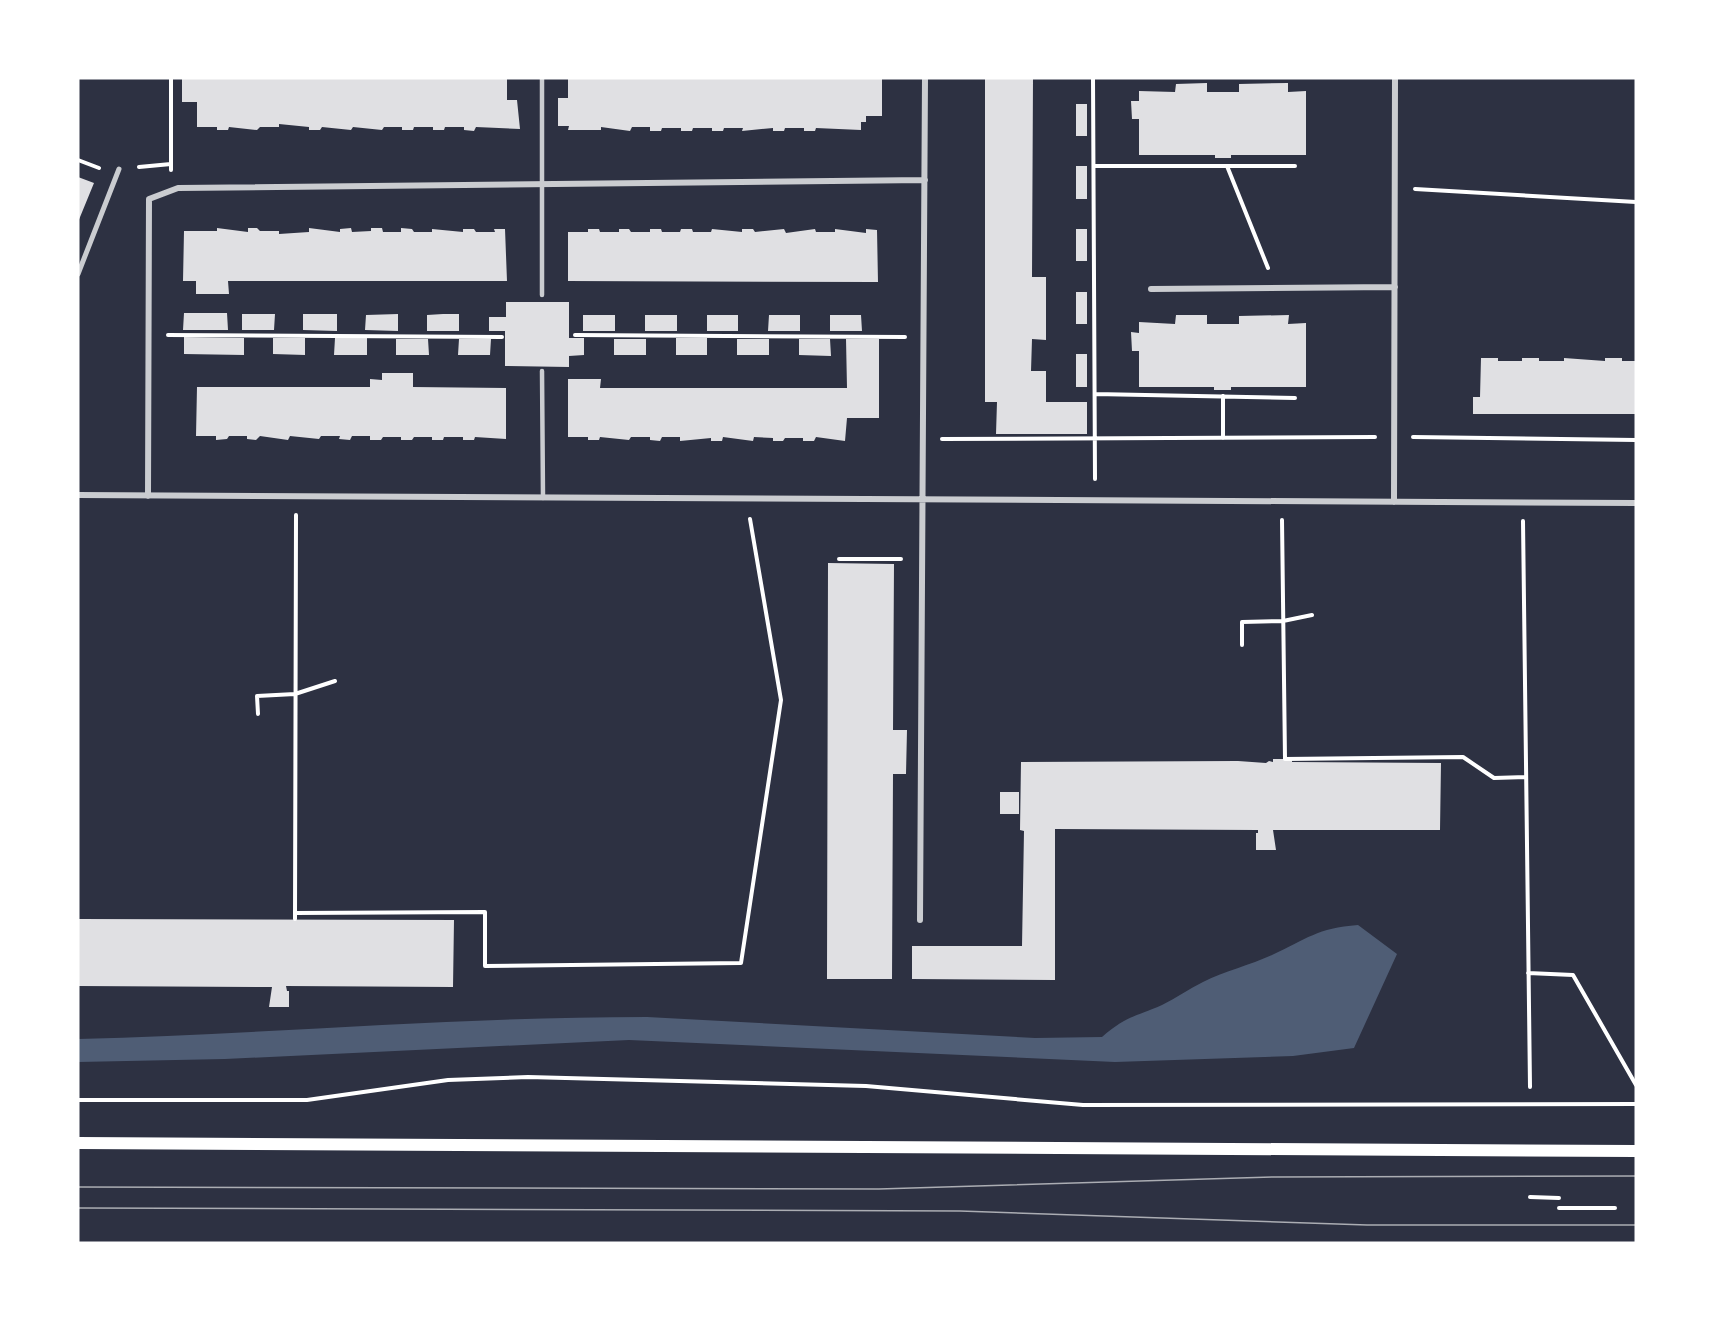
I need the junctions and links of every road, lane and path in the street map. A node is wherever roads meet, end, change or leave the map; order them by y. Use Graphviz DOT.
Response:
graph roads {
  1 [pos="171,78"];
  2 [pos="542,78"];
  3 [pos="925,78"];
  4 [pos="1093,78"];
  5 [pos="1395,78"];
  6 [pos="1094,166"];
  7 [pos="1227,166"];
  8 [pos="1295,166"];
  9 [pos="119,169"];
  10 [pos="925,180"];
  11 [pos="542,184"];
  12 [pos="1395,188"];
  13 [pos="171,191"];
  14 [pos="1636,202"];
  15 [pos="78,274"];
  16 [pos="1395,287"];
  17 [pos="1276,288"];
  18 [pos="1151,289"];
  19 [pos="542,295"];
  20 [pos="149,335"];
  21 [pos="575,335"];
  22 [pos="923,337"];
  23 [pos="502,338"];
  24 [pos="542,371"];
  25 [pos="1095,394"];
  26 [pos="1223,396"];
  27 [pos="1295,398"];
  28 [pos="1394,437"];
  29 [pos="1095,438"];
  30 [pos="1223,438"];
  31 [pos="923,439"];
  32 [pos="1636,440"];
  33 [pos="78,495"];
  34 [pos="148,496"];
  35 [pos="296,497"];
  36 [pos="543,498"];
  37 [pos="747,499"];
  38 [pos="923,499"];
  39 [pos="1094,500"];
  40 [pos="1282,501"];
  41 [pos="1394,502"];
  42 [pos="1522,502"];
  43 [pos="1636,503"];
  44 [pos="839,559"];
  45 [pos="922,560"];
  46 [pos="1312,615"];
  47 [pos="1283,621"];
  48 [pos="1242,645"];
  49 [pos="335,681"];
  50 [pos="295,694"];
  51 [pos="258,714"];
  52 [pos="1526,777"];
  53 [pos="295,913"];
  54 [pos="295,919"];
  55 [pos="920,920"];
  56 [pos="1528,973"];
  57 [pos="1636,1085"];
  58 [pos="1530,1087"];
  59 [pos="78,1100"];
  60 [pos="1636,1104"];
  61 [pos="78,1143"];
  62 [pos="1636,1150"];
  63 [pos="1530,1197"];
  64 [pos="1559,1197"];
  65 [pos="1559,1208"];
  66 [pos="1616,1208"];
  1 -- 13 [label="path"];
  2 -- 11 [label="lane"];
  3 -- 10 [label="street"];
  4 -- 6 [label="path"];
  5 -- 12 [label="street"];
  6 -- 7 [label="path"];
  6 -- 25 [label="path"];
  7 -- 8 [label="path"];
  7 -- 17 [label="path"];
  9 -- 15 [label="street"];
  10 -- 11 [label="street"];
  10 -- 22 [label="street"];
  11 -- 13 [label="street"];
  11 -- 19 [label="lane"];
  12 -- 14 [label="path"];
  12 -- 16 [label="street"];
  13 -- 20 [label="street"];
  16 -- 17 [label="street"];
  16 -- 28 [label="street"];
  17 -- 18 [label="street"];
  20 -- 23 [label="path"];
  20 -- 34 [label="street"];
  21 -- 22 [label="path"];
  22 -- 31 [label="street"];
  24 -- 36 [label="lane"];
  25 -- 26 [label="path"];
  25 -- 29 [label="path"];
  26 -- 27 [label="path"];
  26 -- 30 [label="path"];
  28 -- 30 [label="path"];
  28 -- 32 [label="path"];
  28 -- 41 [label="street"];
  29 -- 30 [label="path"];
  29 -- 31 [label="path"];
  29 -- 39 [label="path"];
  31 -- 38 [label="street"];
  33 -- 34 [label="street"];
  34 -- 35 [label="street"];
  35 -- 36 [label="street"];
  35 -- 50 [label="path"];
  36 -- 37 [label="street"];
  37 -- 38 [label="street"];
  37 -- 53 [label="path"];
  38 -- 39 [label="street"];
  38 -- 45 [label="street"];
  39 -- 40 [label="street"];
  40 -- 41 [label="street"];
  40 -- 47 [label="path"];
  41 -- 42 [label="street"];
  42 -- 43 [label="street"];
  42 -- 52 [label="path"];
  44 -- 45 [label="path"];
  45 -- 55 [label="street"];
  46 -- 47 [label="path"];
  47 -- 48 [label="path"];
  47 -- 52 [label="path"];
  49 -- 50 [label="path"];
  50 -- 51 [label="path"];
  50 -- 53 [label="path"];
  52 -- 56 [label="path"];
  53 -- 54 [label="path"];
  56 -- 57 [label="path"];
  56 -- 58 [label="path"];
  59 -- 60 [label="path"];
  61 -- 62 [label="main road"];
  63 -- 64 [label="path"];
  65 -- 66 [label="path"];
}
